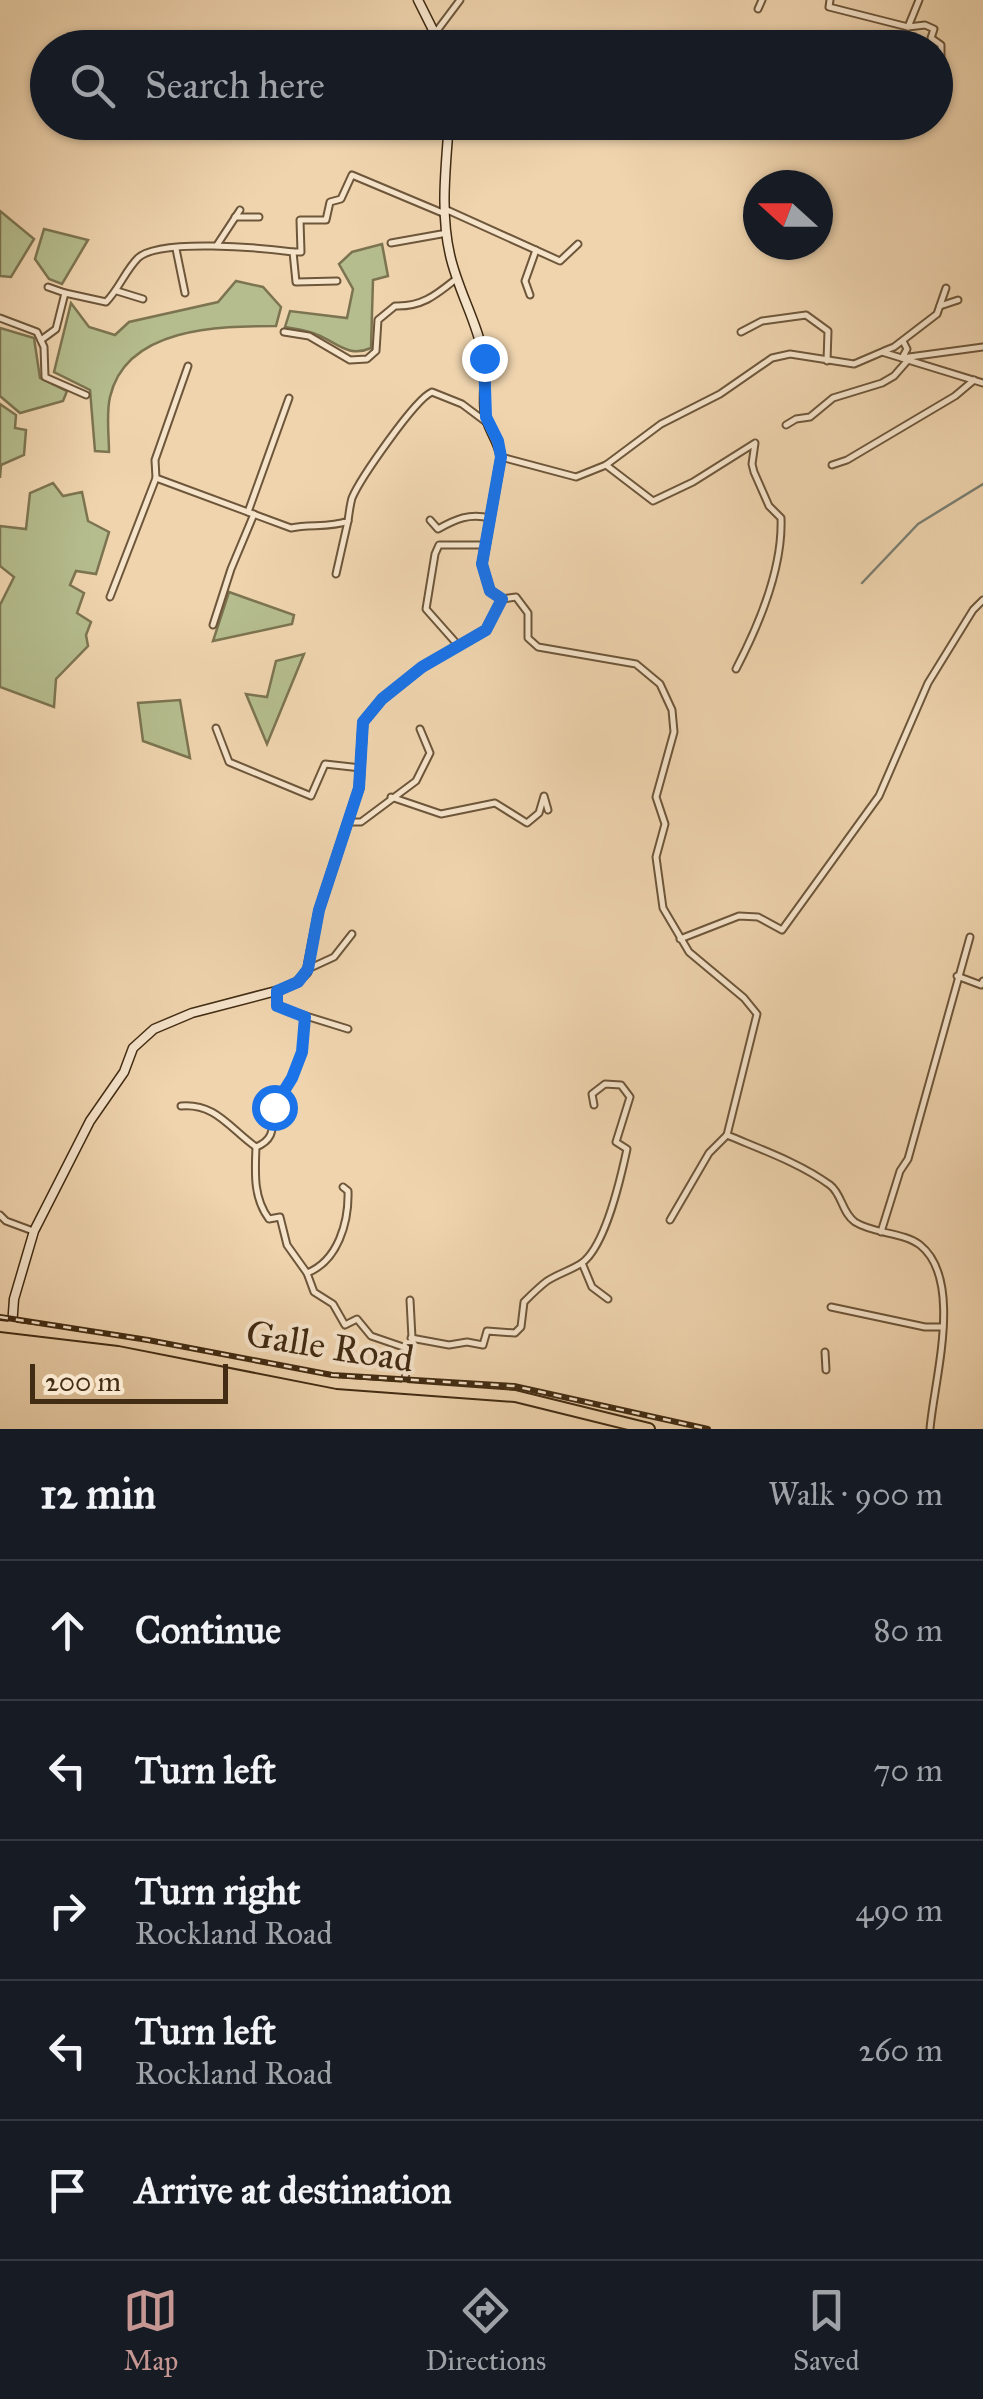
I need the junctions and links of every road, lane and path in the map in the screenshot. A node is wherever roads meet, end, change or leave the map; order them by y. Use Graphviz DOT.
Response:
graph roads {
  1 [pos="418,0"];
  2 [pos="460,0"];
  3 [pos="762,0"];
  4 [pos="830,0"];
  5 [pos="919,0"];
  6 [pos="758,10"];
  7 [pos="908,27"];
  8 [pos="435,30"];
  9 [pos="438,30"];
  10 [pos="934,30"];
  11 [pos="448,140"];
  12 [pos="240,210"];
  13 [pos="445,211"];
  14 [pos="235,217"];
  15 [pos="260,217"];
  16 [pos="447,233"];
  17 [pos="391,243"];
  18 [pos="578,244"];
  19 [pos="217,245"];
  20 [pos="176,249"];
  21 [pos="536,250"];
  22 [pos="293,252"];
  23 [pos="456,278"];
  24 [pos="337,281"];
  25 [pos="48,286"];
  26 [pos="946,288"];
  27 [pos="117,291"];
  28 [pos="65,293"];
  29 [pos="185,293"];
  30 [pos="530,295"];
  31 [pos="143,299"];
  32 [pos="958,300"];
  33 [pos="940,306"];
  34 [pos="0,318"];
  35 [pos="284,332"];
  36 [pos="741,332"];
  37 [pos="41,340"];
  38 [pos="902,341"];
  39 [pos="983,346"];
  40 [pos="882,352"];
  41 [pos="905,359"];
  42 [pos="828,361"];
  43 [pos="188,366"];
  44 [pos="974,380"];
  45 [pos="983,382"];
  46 [pos="86,395"];
  47 [pos="289,398"];
  48 [pos="487,424"];
  49 [pos="786,425"];
  50 [pos="501,457"];
  51 [pos="606,465"];
  52 [pos="832,465"];
  53 [pos="156,478"];
  54 [pos="251,513"];
  55 [pos="490,518"];
  56 [pos="430,520"];
  57 [pos="348,521"];
  58 [pos="486,545"];
  59 [pos="336,574"];
  60 [pos="502,599"];
  61 [pos="983,600"];
  62 [pos="214,625"];
  63 [pos="456,644"];
  64 [pos="736,669"];
  65 [pos="216,728"];
  66 [pos="420,729"];
  67 [pos="361,768"];
  68 [pos="391,797"];
  69 [pos="548,810"];
  70 [pos="350,822"];
  71 [pos="352,934"];
  72 [pos="970,937"];
  73 [pos="680,939"];
  74 [pos="308,969"];
  75 [pos="957,976"];
  76 [pos="983,981"];
  77 [pos="277,991"];
  78 [pos="305,1017"];
  79 [pos="348,1029"];
  80 [pos="594,1105"];
  81 [pos="181,1106"];
  82 [pos="726,1135"];
  83 [pos="256,1147"];
  84 [pos="343,1186"];
  85 [pos="0,1215"];
  86 [pos="670,1220"];
  87 [pos="34,1231"];
  88 [pos="881,1232"];
  89 [pos="582,1263"];
  90 [pos="307,1272"];
  91 [pos="410,1300"];
  92 [pos="608,1300"];
  93 [pos="831,1307"];
  94 [pos="6,1326"];
  95 [pos="943,1327"];
  96 [pos="412,1338"];
  97 [pos="409,1348"];
  98 [pos="825,1352"];
  99 [pos="826,1370"];
  100 [pos="404,1390"];
  101 [pos="649,1429"];
  102 [pos="930,1429"];
  1 -- 8 [label="street"];
  2 -- 9 [label="street"];
  3 -- 6 [label="street"];
  4 -- 7 [label="street"];
  5 -- 7 [label="street"];
  7 -- 10 [label="street"];
  11 -- 13 [label="street"];
  12 -- 14 [label="street"];
  13 -- 16 [label="street"];
  13 -- 21 [label="street"];
  13 -- 22 [label="street"];
  14 -- 15 [label="street"];
  14 -- 19 [label="street"];
  16 -- 17 [label="street"];
  16 -- 23 [label="street"];
  18 -- 21 [label="street"];
  19 -- 20 [label="street"];
  19 -- 22 [label="street"];
  20 -- 27 [label="street"];
  20 -- 29 [label="street"];
  21 -- 30 [label="street"];
  22 -- 24 [label="street"];
  23 -- 35 [label="street"];
  23 -- 48 [label="street"];
  25 -- 28 [label="street"];
  26 -- 33 [label="street"];
  27 -- 28 [label="street"];
  27 -- 31 [label="street"];
  28 -- 37 [label="street"];
  32 -- 33 [label="street"];
  33 -- 38 [label="street"];
  34 -- 37 [label="street"];
  36 -- 42 [label="street"];
  37 -- 46 [label="street"];
  38 -- 40 [label="street"];
  38 -- 41 [label="street"];
  39 -- 41 [label="street"];
  40 -- 41 [label="street"];
  40 -- 42 [label="street"];
  41 -- 44 [label="street"];
  41 -- 49 [label="street"];
  42 -- 51 [label="street"];
  43 -- 53 [label="street"];
  44 -- 45 [label="street"];
  44 -- 52 [label="street"];
  47 -- 54 [label="street"];
  48 -- 50 [label="street"];
  48 -- 57 [label="street"];
  50 -- 51 [label="street"];
  50 -- 55 [label="street"];
  51 -- 64 [label="street"];
  53 -- 53 [label="street"];
  53 -- 54 [label="street"];
  54 -- 57 [label="street"];
  54 -- 62 [label="street"];
  55 -- 56 [label="street"];
  55 -- 58 [label="street"];
  57 -- 59 [label="street"];
  58 -- 60 [label="street"];
  58 -- 63 [label="street"];
  60 -- 63 [label="street"];
  60 -- 73 [label="street"];
  61 -- 73 [label="street"];
  63 -- 67 [label="street"];
  65 -- 67 [label="street"];
  66 -- 68 [label="street"];
  67 -- 70 [label="street"];
  68 -- 69 [label="street"];
  68 -- 70 [label="street"];
  70 -- 74 [label="street"];
  71 -- 74 [label="street"];
  72 -- 75 [label="street"];
  73 -- 82 [label="street"];
  74 -- 77 [label="street"];
  75 -- 76 [label="street"];
  75 -- 88 [label="street"];
  77 -- 78 [label="street"];
  77 -- 87 [label="street"];
  78 -- 79 [label="street"];
  78 -- 83 [label="street"];
  80 -- 89 [label="street"];
  81 -- 83 [label="street"];
  82 -- 86 [label="street"];
  82 -- 88 [label="street"];
  83 -- 90 [label="street"];
  84 -- 90 [label="street"];
  85 -- 87 [label="street"];
  87 -- 94 [label="street"];
  88 -- 95 [label="street"];
  89 -- 92 [label="street"];
  89 -- 96 [label="street"];
  90 -- 97 [label="street"];
  91 -- 96 [label="street"];
  93 -- 95 [label="street"];
  94 -- 100 [label="highway, Galle Road"];
  95 -- 102 [label="street"];
  96 -- 97 [label="street"];
  97 -- 100 [label="street"];
  98 -- 99 [label="street"];
  100 -- 101 [label="highway, Galle Road"];
}
